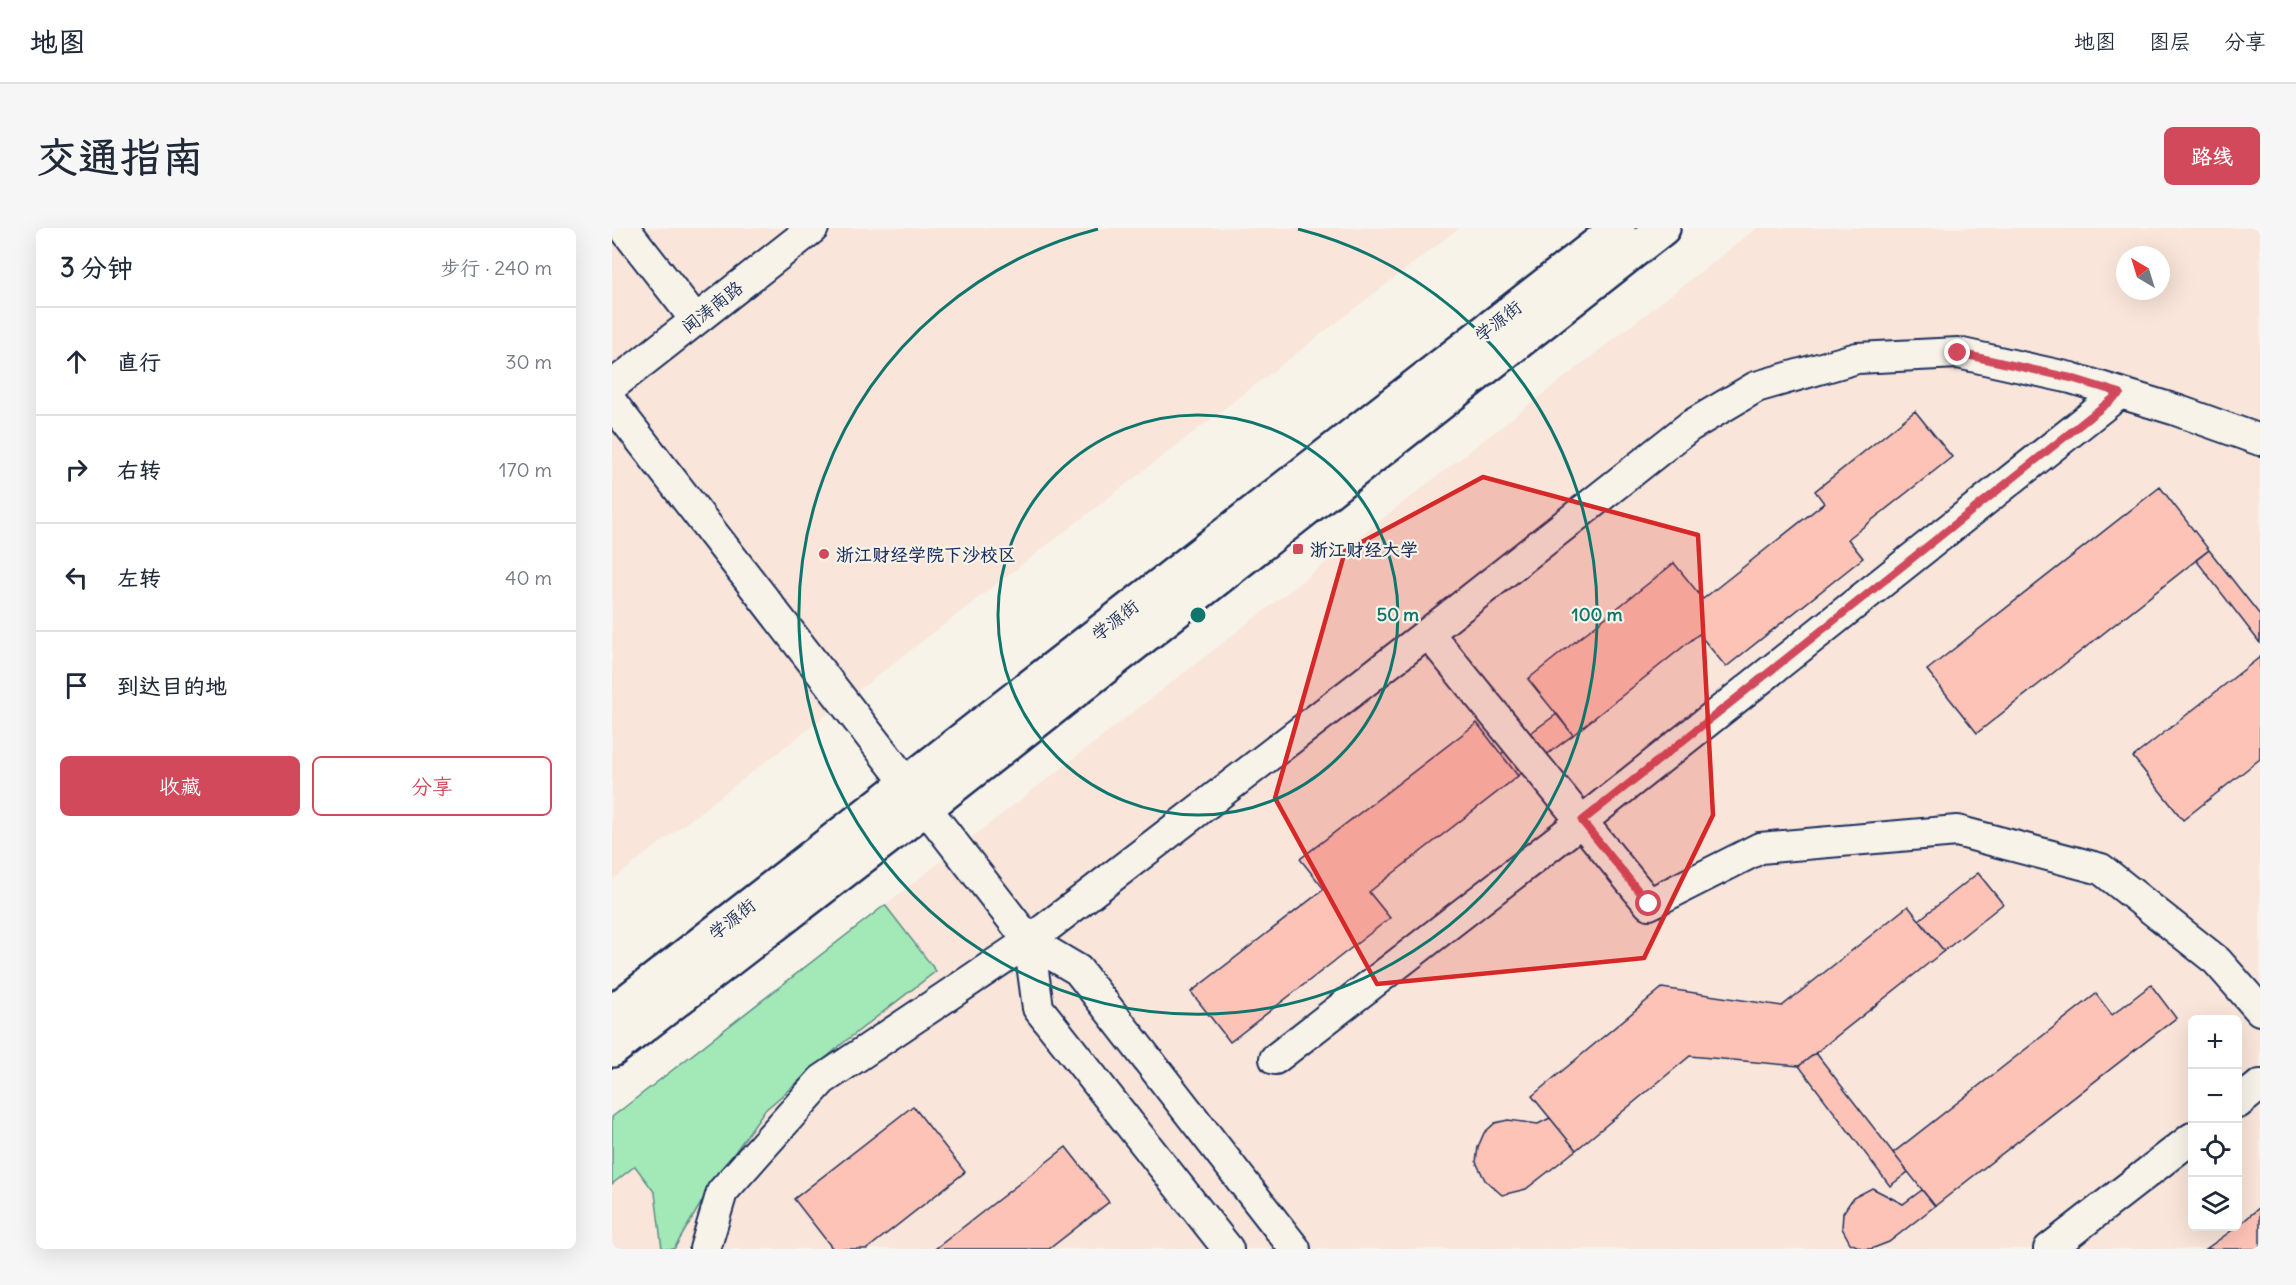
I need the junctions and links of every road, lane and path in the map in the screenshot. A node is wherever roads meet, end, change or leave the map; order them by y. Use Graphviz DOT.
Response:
graph roads {
  1 [pos="624,228"];
  2 [pos="813,228"];
  3 [pos="1618,228"];
  4 [pos="1663,228"];
  5 [pos="695,319"];
  6 [pos="612,386"];
  7 [pos="2120,393"];
  8 [pos="612,403"];
  9 [pos="2260,440"];
  10 [pos="1428,633"];
  11 [pos="918,794"];
  12 [pos="1582,821"];
  13 [pos="1029,941"];
  14 [pos="2260,1010"];
  15 [pos="612,1013"];
  16 [pos="612,1050"];
  17 [pos="1275,1059"];
  18 [pos="2260,1085"];
  19 [pos="2242,1099"];
  20 [pos="2188,1142"];
  21 [pos="705,1249"];
  22 [pos="1228,1249"];
  23 [pos="1295,1249"];
  24 [pos="2049,1249"];
  1 -- 5 [label="street"];
  2 -- 5 [label="street, 闻涛南路"];
  3 -- 11 [label="main road, 学源街"];
  4 -- 11 [label="main road"];
  5 -- 6 [label="street, 闻涛南路"];
  7 -- 9 [label="street"];
  7 -- 10 [label="street"];
  7 -- 12 [label="street"];
  8 -- 11 [label="street"];
  10 -- 12 [label="street"];
  10 -- 13 [label="street"];
  11 -- 13 [label="street"];
  11 -- 15 [label="main road, 学源街"];
  11 -- 16 [label="main road"];
  12 -- 14 [label="street"];
  12 -- 17 [label="street"];
  13 -- 21 [label="street"];
  13 -- 22 [label="street"];
  13 -- 23 [label="street"];
  18 -- 19 [label="street"];
  20 -- 24 [label="street"];
}
